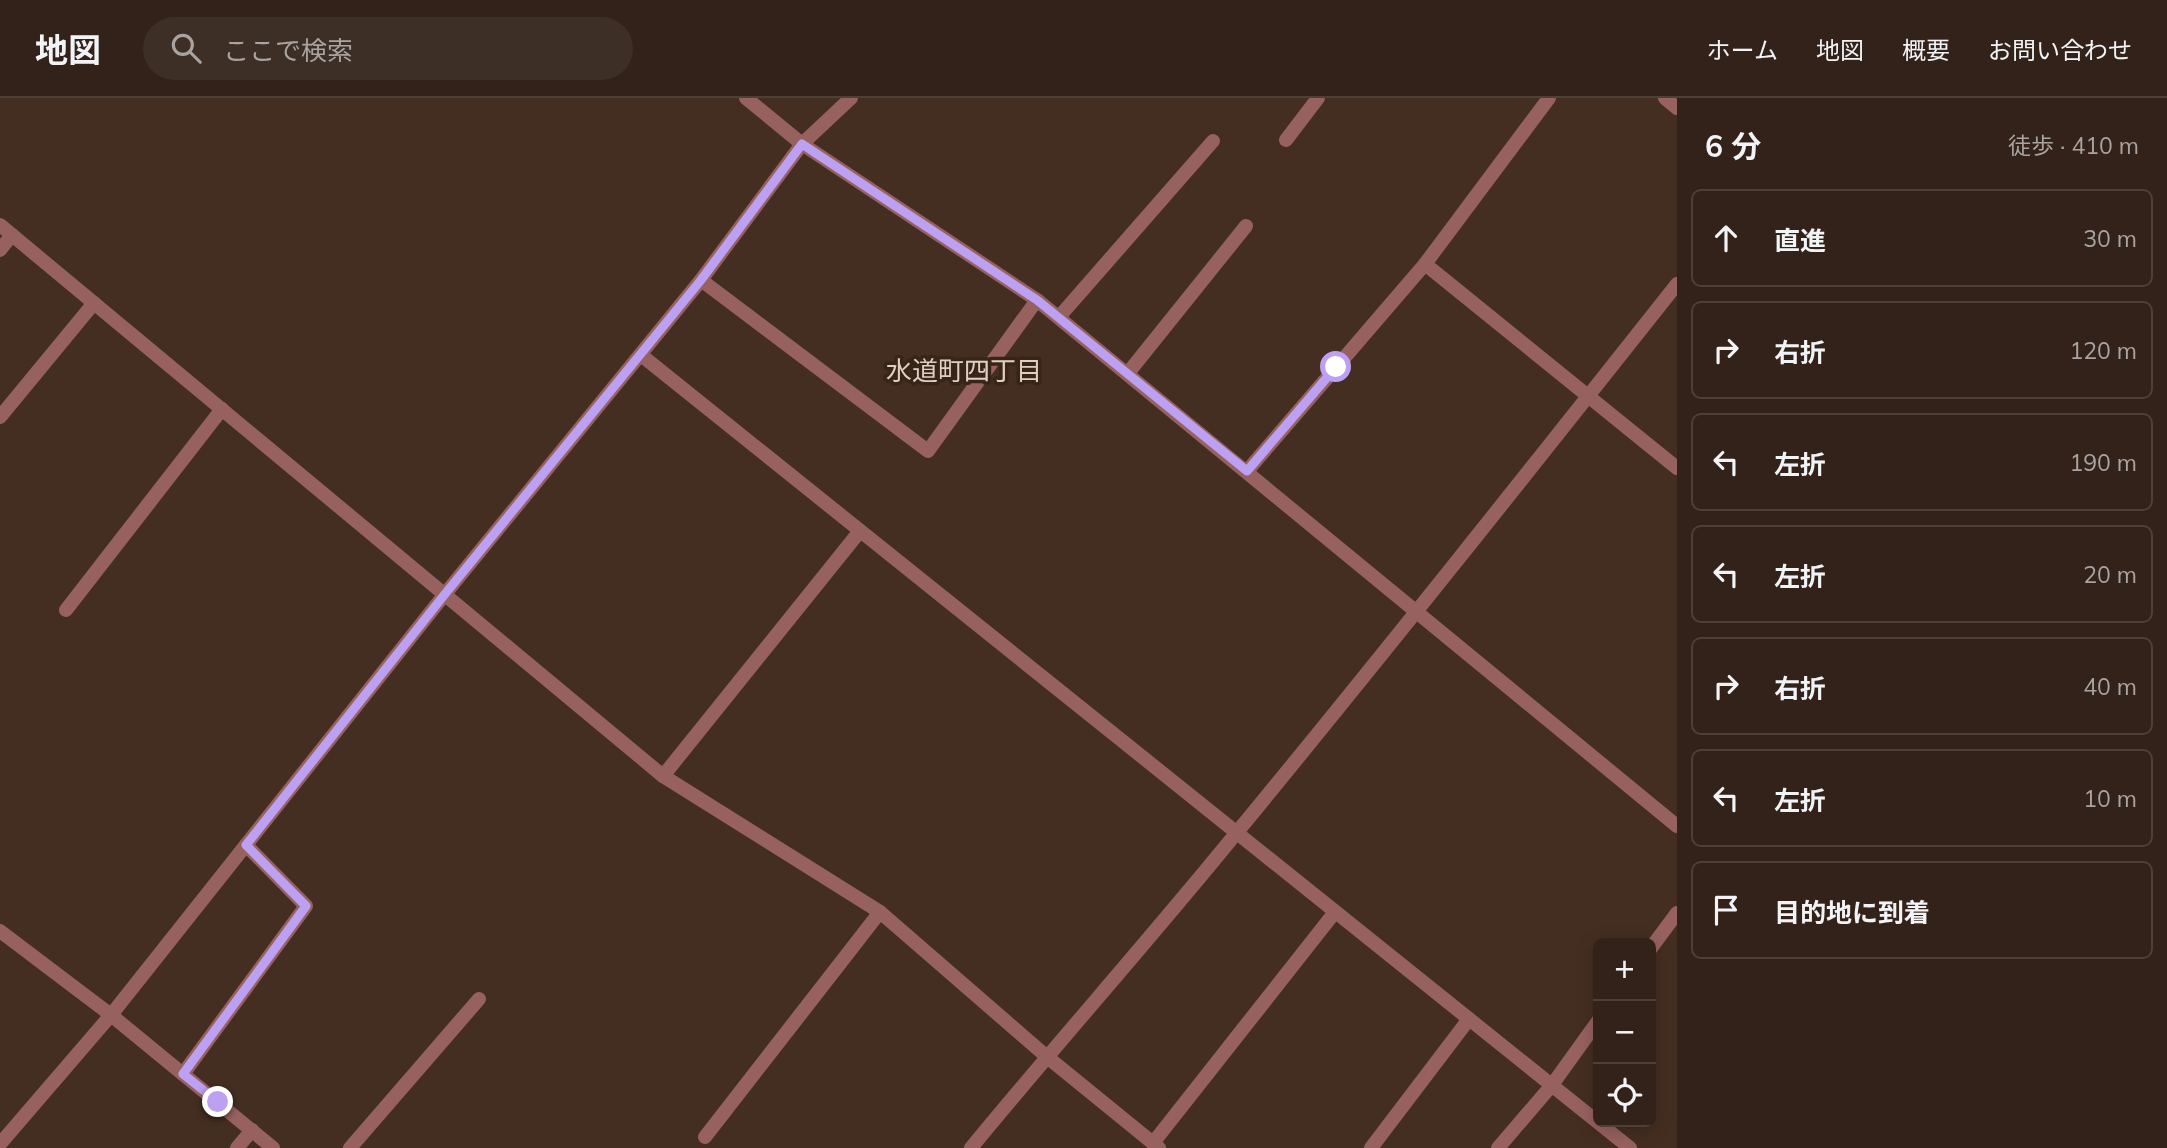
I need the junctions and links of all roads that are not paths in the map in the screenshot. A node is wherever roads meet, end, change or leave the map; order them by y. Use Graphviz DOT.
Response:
graph roads {
  1 [pos="746,98"];
  2 [pos="850,98"];
  3 [pos="1318,98"];
  4 [pos="1549,98"];
  5 [pos="1665,98"];
  6 [pos="1677,108"];
  7 [pos="1286,140"];
  8 [pos="1213,141"];
  9 [pos="802,144"];
  10 [pos="0,225"];
  11 [pos="1246,226"];
  12 [pos="12,235"];
  13 [pos="0,250"];
  14 [pos="1424,264"];
  15 [pos="701,280"];
  16 [pos="1677,284"];
  17 [pos="1037,300"];
  18 [pos="94,303"];
  19 [pos="1059,317"];
  20 [pos="641,355"];
  21 [pos="1128,373"];
  22 [pos="1589,395"];
  23 [pos="222,409"];
  24 [pos="0,418"];
  25 [pos="1677,468"];
  26 [pos="1247,471"];
  27 [pos="860,531"];
  28 [pos="445,594"];
  29 [pos="66,610"];
  30 [pos="1417,611"];
  31 [pos="663,776"];
  32 [pos="1677,826"];
  33 [pos="1236,833"];
  34 [pos="246,845"];
  35 [pos="880,912"];
  36 [pos="1335,912"];
  37 [pos="1677,913"];
  38 [pos="0,931"];
  39 [pos="1656,941"];
  40 [pos="479,999"];
  41 [pos="111,1015"];
  42 [pos="1469,1019"];
  43 [pos="1593,1028"];
  44 [pos="1046,1056"];
  45 [pos="183,1074"];
  46 [pos="1552,1085"];
  47 [pos="252,1130"];
  48 [pos="705,1137"];
  49 [pos="0,1144"];
  50 [pos="1156,1146"];
  51 [pos="237,1148"];
  52 [pos="273,1148"];
  53 [pos="350,1148"];
  54 [pos="971,1148"];
  55 [pos="1371,1148"];
  56 [pos="1498,1148"];
  57 [pos="1630,1148"];
  1 -- 9 [label="street"];
  2 -- 9 [label="street"];
  3 -- 7 [label="street"];
  4 -- 14 [label="street"];
  5 -- 6 [label="street"];
  8 -- 19 [label="street"];
  9 -- 15 [label="street"];
  9 -- 17 [label="street"];
  10 -- 12 [label="street"];
  11 -- 21 [label="street"];
  12 -- 13 [label="street"];
  12 -- 18 [label="street"];
  14 -- 22 [label="street"];
  14 -- 26 [label="street"];
  15 -- 17 [label="street"];
  15 -- 20 [label="street"];
  16 -- 22 [label="street"];
  17 -- 19 [label="street"];
  18 -- 23 [label="street"];
  18 -- 24 [label="street"];
  19 -- 21 [label="street"];
  20 -- 27 [label="street"];
  20 -- 28 [label="street"];
  21 -- 26 [label="street"];
  22 -- 25 [label="street"];
  22 -- 30 [label="street"];
  23 -- 28 [label="street"];
  23 -- 29 [label="street"];
  26 -- 30 [label="street"];
  27 -- 31 [label="street"];
  27 -- 33 [label="street"];
  28 -- 31 [label="street"];
  28 -- 34 [label="street"];
  30 -- 32 [label="street"];
  30 -- 33 [label="street"];
  31 -- 35 [label="street"];
  33 -- 36 [label="street"];
  33 -- 44 [label="street"];
  34 -- 41 [label="street"];
  34 -- 45 [label="street"];
  35 -- 44 [label="street"];
  35 -- 48 [label="street"];
  36 -- 42 [label="street"];
  36 -- 50 [label="street"];
  37 -- 39 [label="street"];
  38 -- 41 [label="street"];
  40 -- 53 [label="street"];
  41 -- 45 [label="street"];
  41 -- 49 [label="street"];
  42 -- 46 [label="street"];
  42 -- 55 [label="street"];
  43 -- 46 [label="street"];
  44 -- 50 [label="street"];
  44 -- 54 [label="street"];
  45 -- 47 [label="street"];
  46 -- 56 [label="street"];
  46 -- 57 [label="street"];
  47 -- 51 [label="street"];
  47 -- 52 [label="street"];
}
